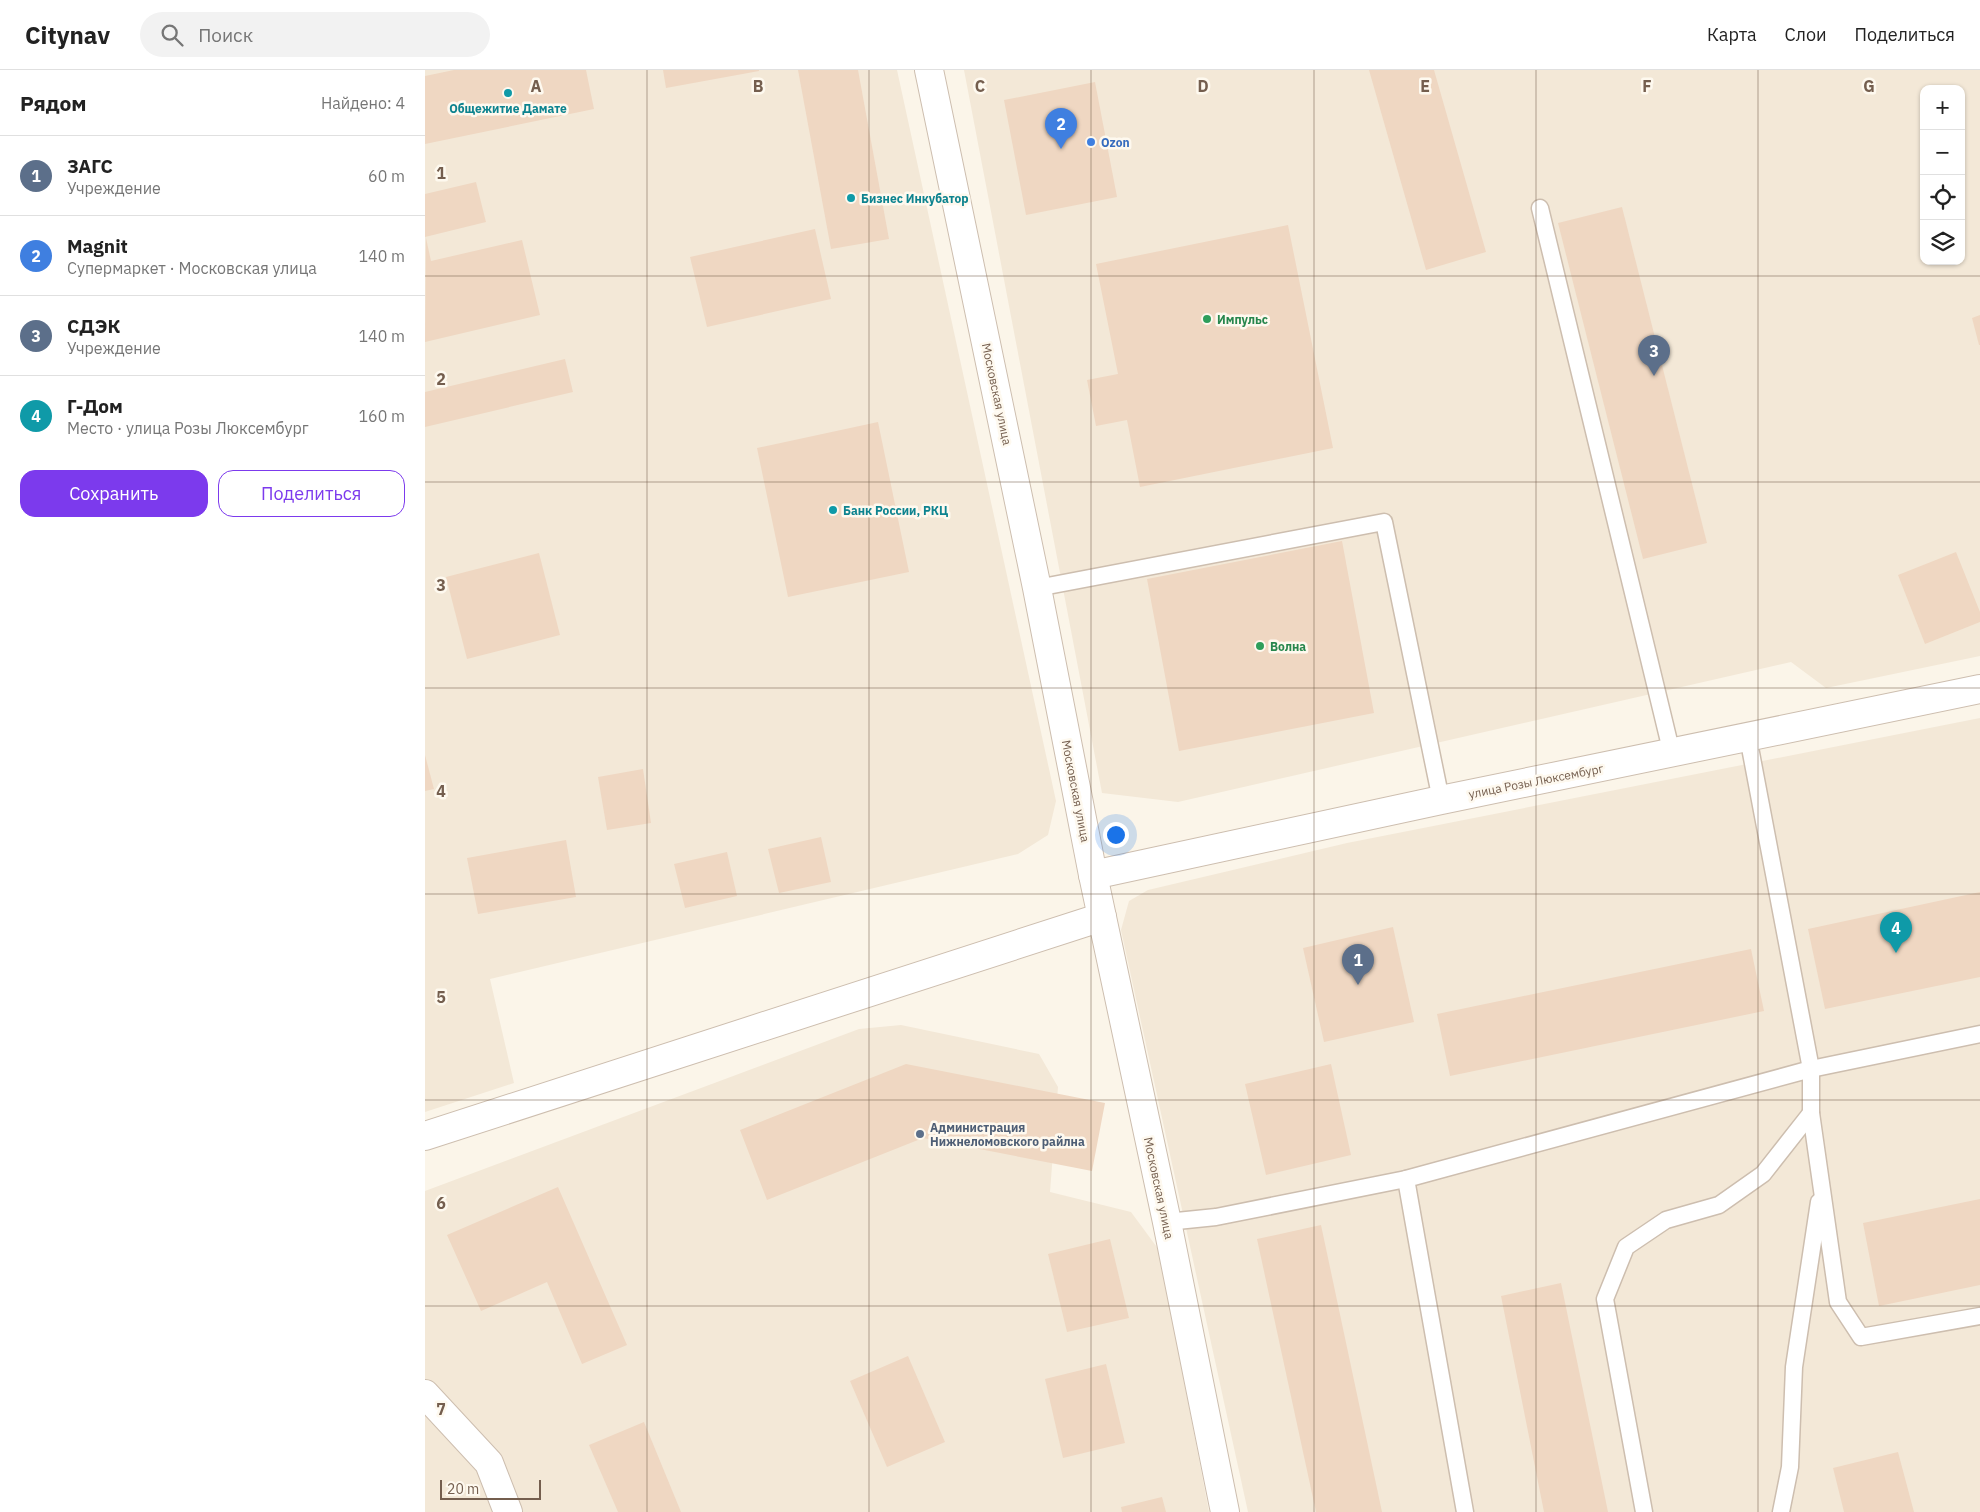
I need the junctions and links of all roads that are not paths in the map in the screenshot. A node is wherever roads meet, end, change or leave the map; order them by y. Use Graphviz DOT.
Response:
graph roads {
  1 [pos="929,70"];
  2 [pos="1540,208"];
  3 [pos="1037,588"];
  4 [pos="1980,689"];
  5 [pos="1748,737"];
  6 [pos="1672,754"];
  7 [pos="1441,800"];
  8 [pos="1093,875"];
  9 [pos="1102,917"];
  10 [pos="1980,1034"];
  11 [pos="1811,1069"];
  12 [pos="1811,1113"];
  13 [pos="425,1136"];
  14 [pos="1406,1179"];
  15 [pos="1821,1185"];
  16 [pos="1167,1222"];
  17 [pos="1980,1316"];
  18 [pos="425,1394"];
  19 [pos="508,1512"];
  20 [pos="1225,1512"];
  21 [pos="1465,1512"];
  22 [pos="1644,1512"];
  23 [pos="1781,1512"];
  1 -- 3 [label="street, Московская улица"];
  2 -- 6 [label="lane"];
  3 -- 7 [label="lane"];
  3 -- 8 [label="street, Московская улица"];
  4 -- 5 [label="street, улица Розы Люксембург"];
  5 -- 6 [label="street, улица Розы Люксембург"];
  5 -- 11 [label="lane"];
  6 -- 7 [label="street, улица Розы Люксембург"];
  7 -- 8 [label="street, улица Розы Люксембург"];
  8 -- 9 [label="street, Московская улица"];
  9 -- 13 [label="street"];
  9 -- 16 [label="street, Московская улица"];
  10 -- 11 [label="lane"];
  11 -- 12 [label="lane"];
  11 -- 14 [label="lane"];
  12 -- 15 [label="lane"];
  12 -- 22 [label="lane"];
  14 -- 16 [label="lane"];
  14 -- 21 [label="lane"];
  15 -- 17 [label="lane"];
  15 -- 23 [label="lane"];
  16 -- 20 [label="street, Московская улица"];
  18 -- 19 [label="street"];
}
